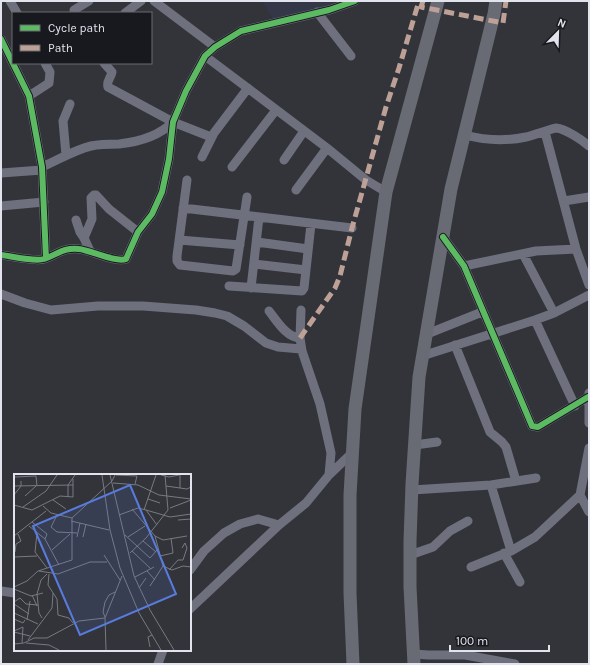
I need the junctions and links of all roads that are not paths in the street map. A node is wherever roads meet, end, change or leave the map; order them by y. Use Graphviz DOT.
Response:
graph roads {
  1 [pos="10,1"];
  2 [pos="89,1"];
  3 [pos="141,1"];
  4 [pos="154,1"];
  5 [pos="355,1"];
  6 [pos="438,1"];
  7 [pos="496,1"];
  8 [pos="74,10"];
  9 [pos="16,12"];
  10 [pos="126,12"];
  11 [pos="317,12"];
  12 [pos="2,46"];
  13 [pos="215,47"];
  14 [pos="205,56"];
  15 [pos="351,56"];
  16 [pos="46,64"];
  17 [pos="105,64"];
  18 [pos="248,88"];
  19 [pos="29,96"];
  20 [pos="70,104"];
  21 [pos="276,110"];
  22 [pos="173,122"];
  23 [pos="304,131"];
  24 [pos="545,132"];
  25 [pos="464,135"];
  26 [pos="211,137"];
  27 [pos="589,146"];
  28 [pos="327,148"];
  29 [pos="66,156"];
  30 [pos="202,157"];
  31 [pos="284,160"];
  32 [pos="232,167"];
  33 [pos="42,169"];
  34 [pos="1,173"];
  35 [pos="187,180"];
  36 [pos="296,190"];
  37 [pos="386,192"];
  38 [pos="247,197"];
  39 [pos="589,197"];
  40 [pos="564,201"];
  41 [pos="44,202"];
  42 [pos="1,206"];
  43 [pos="183,208"];
  44 [pos="245,215"];
  45 [pos="260,217"];
  46 [pos="76,220"];
  47 [pos="311,224"];
  48 [pos="352,228"];
  49 [pos="138,232"];
  50 [pos="443,237"];
  51 [pos="84,238"];
  52 [pos="179,240"];
  53 [pos="256,242"];
  54 [pos="240,245"];
  55 [pos="308,249"];
  56 [pos="576,249"];
  57 [pos="90,251"];
  58 [pos="523,254"];
  59 [pos="1,255"];
  60 [pos="46,258"];
  61 [pos="254,264"];
  62 [pos="464,266"];
  63 [pos="306,270"];
  64 [pos="589,285"];
  65 [pos="229,286"];
  66 [pos="251,288"];
  67 [pos="1,294"];
  68 [pos="589,295"];
  69 [pos="301,310"];
  70 [pos="269,311"];
  71 [pos="482,312"];
  72 [pos="554,313"];
  73 [pos="536,320"];
  74 [pos="427,334"];
  75 [pos="492,334"];
  76 [pos="300,338"];
  77 [pos="455,345"];
  78 [pos="302,349"];
  79 [pos="422,356"];
  80 [pos="589,395"];
  81 [pos="575,406"];
  82 [pos="589,423"];
  83 [pos="437,442"];
  84 [pos="415,445"];
  85 [pos="589,448"];
  86 [pos="352,453"];
  87 [pos="329,475"];
  88 [pos="536,478"];
  89 [pos="516,481"];
  90 [pos="491,485"];
  91 [pos="412,490"];
  92 [pos="580,495"];
  93 [pos="589,512"];
  94 [pos="468,521"];
  95 [pos="279,525"];
  96 [pos="508,552"];
  97 [pos="410,555"];
  98 [pos="471,568"];
  99 [pos="191,569"];
  100 [pos="520,582"];
  101 [pos="1,591"];
  102 [pos="14,593"];
  103 [pos="191,608"];
  104 [pos="163,651"];
  105 [pos="414,659"];
  106 [pos="158,664"];
  107 [pos="353,664"];
  108 [pos="515,664"];
  1 -- 9 [label="street"];
  2 -- 8 [label="street"];
  3 -- 10 [label="street"];
  4 -- 13 [label="street"];
  5 -- 11 [label="street"];
  6 -- 37 [label="highway"];
  7 -- 25 [label="highway"];
  11 -- 13 [label="street"];
  11 -- 15 [label="street"];
  12 -- 19 [label="street"];
  13 -- 14 [label="street"];
  14 -- 18 [label="street"];
  14 -- 22 [label="street"];
  16 -- 19 [label="street"];
  17 -- 22 [label="street"];
  18 -- 21 [label="street"];
  18 -- 26 [label="street"];
  19 -- 33 [label="street"];
  20 -- 29 [label="street"];
  21 -- 23 [label="street"];
  21 -- 32 [label="street"];
  22 -- 26 [label="street"];
  22 -- 29 [label="street"];
  22 -- 49 [label="street"];
  23 -- 28 [label="street"];
  23 -- 31 [label="street"];
  24 -- 25 [label="street"];
  24 -- 27 [label="street"];
  24 -- 40 [label="street"];
  25 -- 50 [label="highway"];
  26 -- 30 [label="street"];
  28 -- 36 [label="street"];
  28 -- 37 [label="street"];
  29 -- 33 [label="street"];
  33 -- 34 [label="street"];
  33 -- 41 [label="street"];
  35 -- 43 [label="street"];
  37 -- 86 [label="highway"];
  38 -- 44 [label="street"];
  39 -- 40 [label="street"];
  40 -- 56 [label="street"];
  41 -- 42 [label="street"];
  41 -- 60 [label="street"];
  43 -- 44 [label="street"];
  43 -- 52 [label="street"];
  44 -- 45 [label="street"];
  44 -- 54 [label="street"];
  45 -- 47 [label="street"];
  45 -- 53 [label="street"];
  46 -- 51 [label="street"];
  47 -- 48 [label="street"];
  47 -- 55 [label="street"];
  49 -- 51 [label="street"];
  49 -- 57 [label="street"];
  50 -- 62 [label="street"];
  50 -- 74 [label="highway"];
  51 -- 57 [label="street"];
  52 -- 54 [label="street"];
  52 -- 54 [label="street"];
  53 -- 55 [label="street"];
  53 -- 61 [label="street"];
  55 -- 63 [label="street"];
  56 -- 58 [label="street"];
  56 -- 64 [label="street"];
  57 -- 60 [label="street"];
  58 -- 62 [label="street"];
  58 -- 72 [label="street"];
  59 -- 60 [label="street"];
  61 -- 63 [label="street"];
  61 -- 66 [label="street"];
  62 -- 71 [label="street"];
  63 -- 66 [label="street"];
  65 -- 66 [label="street"];
  67 -- 78 [label="street"];
  68 -- 72 [label="street"];
  69 -- 76 [label="street"];
  70 -- 76 [label="street"];
  71 -- 74 [label="street"];
  71 -- 75 [label="street"];
  72 -- 73 [label="street"];
  73 -- 75 [label="street"];
  73 -- 81 [label="street"];
  74 -- 79 [label="highway"];
  75 -- 77 [label="street"];
  75 -- 81 [label="street"];
  76 -- 78 [label="street"];
  77 -- 79 [label="street"];
  77 -- 89 [label="street"];
  78 -- 87 [label="street"];
  79 -- 84 [label="highway"];
  80 -- 81 [label="street"];
  80 -- 82 [label="street"];
  83 -- 84 [label="street"];
  84 -- 91 [label="highway"];
  85 -- 92 [label="street"];
  86 -- 87 [label="street"];
  86 -- 107 [label="highway"];
  87 -- 95 [label="street"];
  88 -- 89 [label="street"];
  89 -- 90 [label="street"];
  90 -- 91 [label="street"];
  90 -- 96 [label="street"];
  91 -- 97 [label="highway"];
  92 -- 93 [label="street"];
  92 -- 96 [label="street"];
  94 -- 97 [label="street"];
  95 -- 99 [label="street"];
  95 -- 103 [label="street"];
  96 -- 98 [label="street"];
  96 -- 100 [label="street"];
  97 -- 105 [label="highway"];
  101 -- 102 [label="street"];
  104 -- 106 [label="street"];
  105 -- 108 [label="street"];
}
